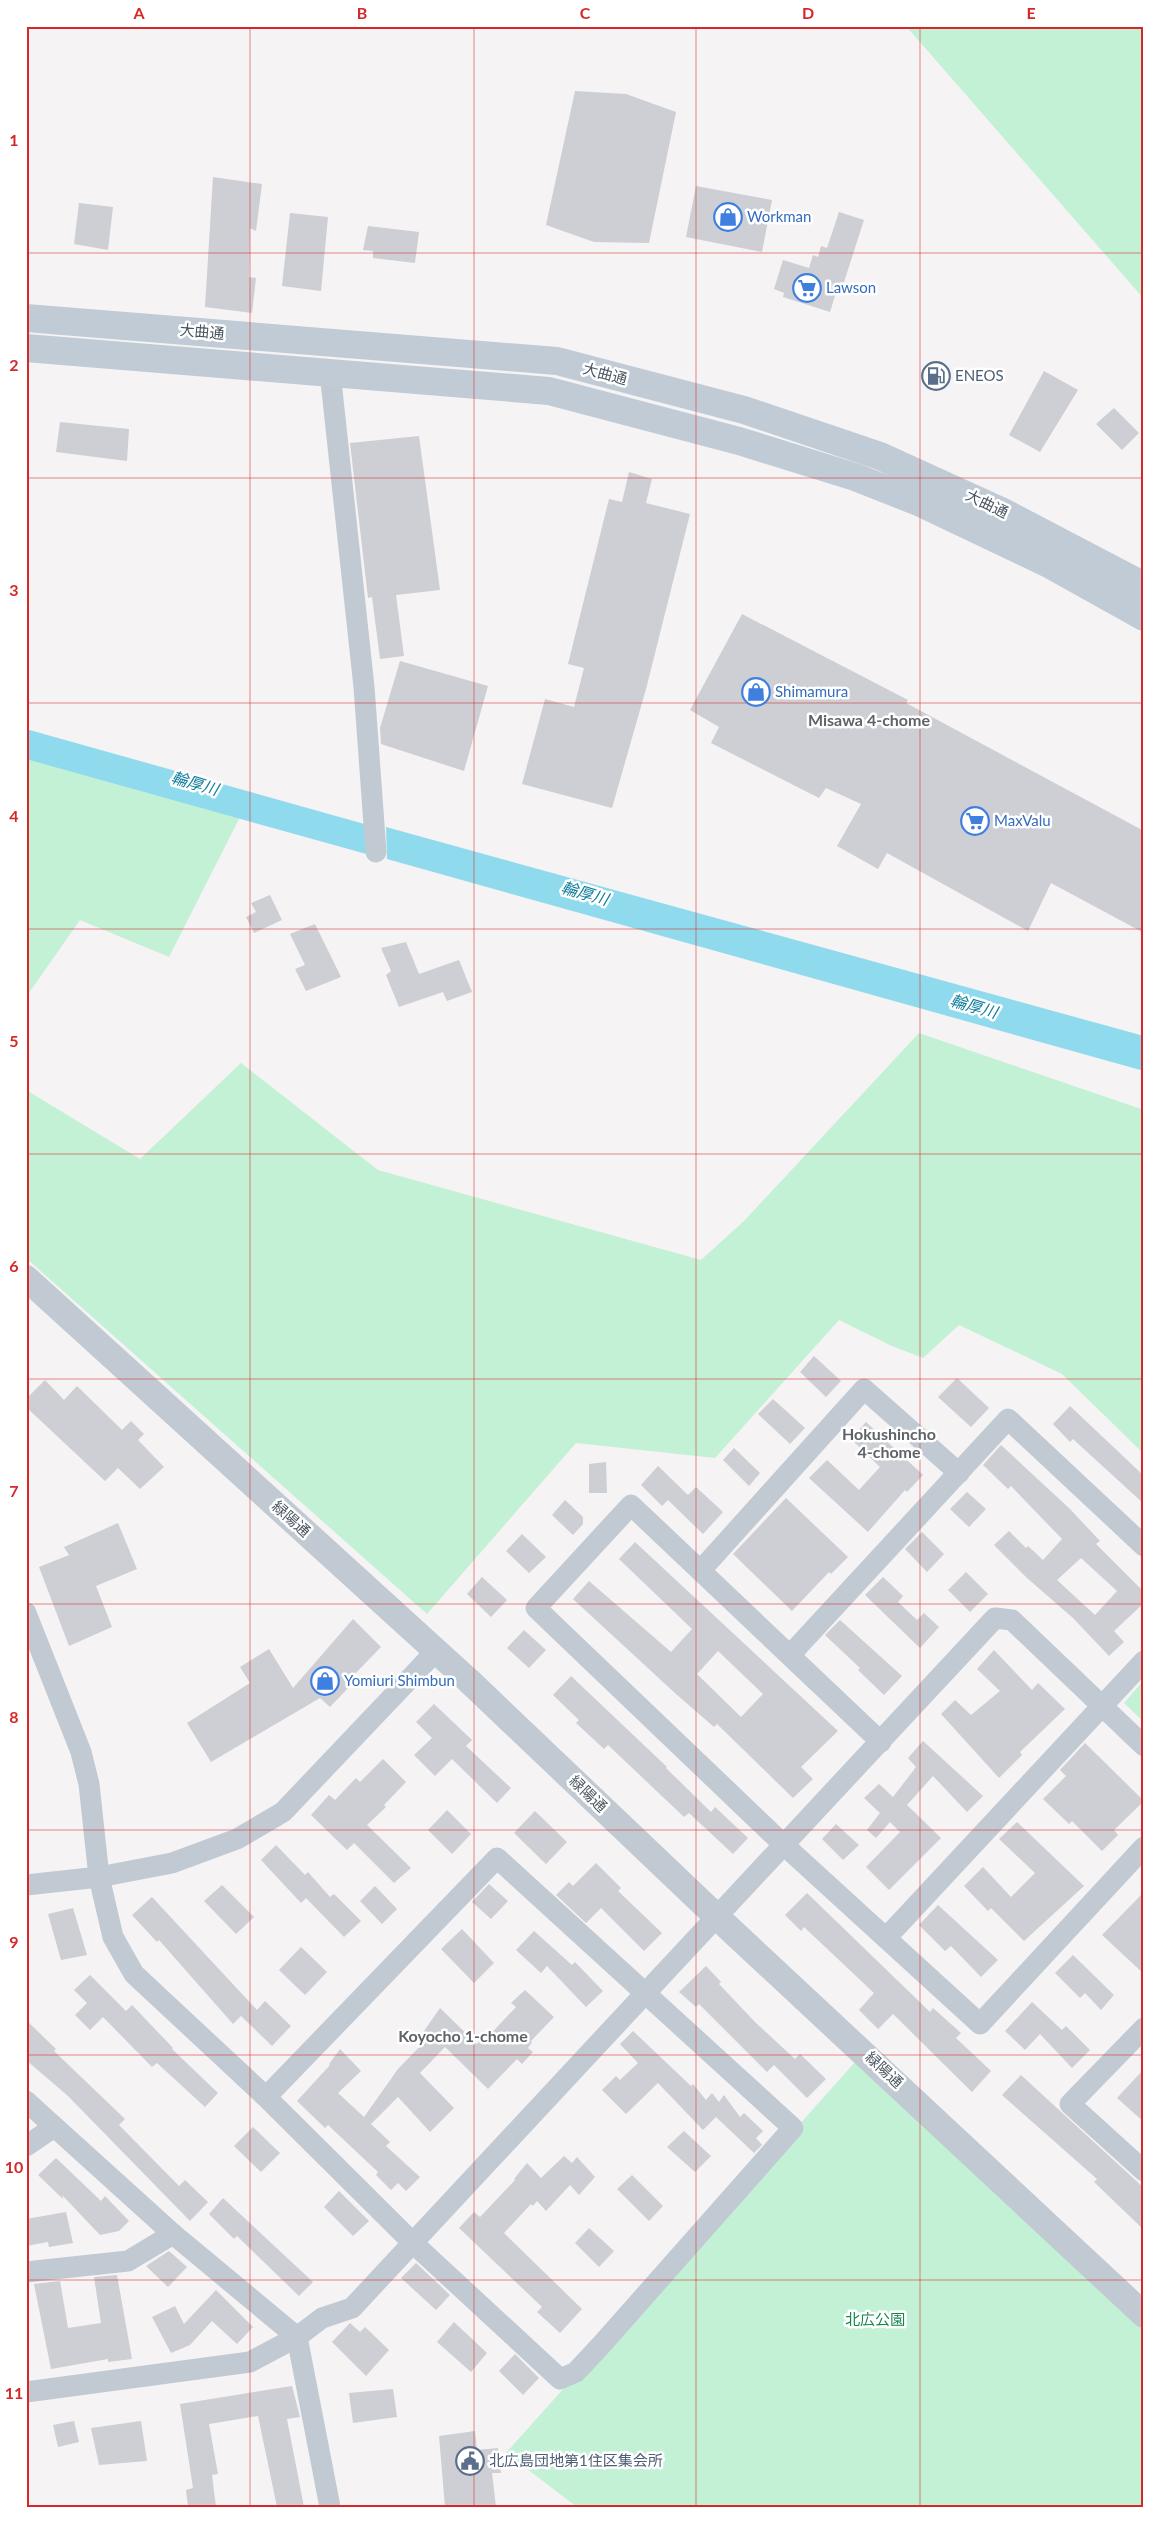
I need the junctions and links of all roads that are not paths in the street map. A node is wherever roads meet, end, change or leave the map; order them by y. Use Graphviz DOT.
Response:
graph roads {
  1 [pos="26,318"];
  2 [pos="26,348"];
  3 [pos="330,372"];
  4 [pos="1144,586"];
  5 [pos="1144,617"];
  6 [pos="376,852"];
  7 [pos="26,1278"];
  8 [pos="959,1473"];
  9 [pos="1144,1546"];
  10 [pos="701,1570"];
  11 [pos="26,1613"];
  12 [pos="436,1651"];
  13 [pos="790,1655"];
  14 [pos="1144,1661"];
  15 [pos="1101,1705"];
  16 [pos="881,1742"];
  17 [pos="1144,1746"];
  18 [pos="785,1846"];
  19 [pos="1144,1847"];
  20 [pos="99,1877"];
  21 [pos="26,1885"];
  22 [pos="718,1918"];
  23 [pos="886,1938"];
  24 [pos="645,1994"];
  25 [pos="1144,2028"];
  26 [pos="266,2097"];
  27 [pos="26,2101"];
  28 [pos="54,2127"];
  29 [pos="26,2146"];
  30 [pos="1144,2171"];
  31 [pos="173,2234"];
  32 [pos="414,2244"];
  33 [pos="26,2272"];
  34 [pos="1144,2315"];
  35 [pos="297,2338"];
  36 [pos="26,2392"];
  37 [pos="330,2507"];
  1 -- 4 [label="main road, 大曲通"];
  2 -- 3 [label="main road, 大曲通"];
  3 -- 5 [label="main road, 大曲通"];
  3 -- 6 [label="street"];
  7 -- 12 [label="street, 緑陽通"];
  8 -- 9 [label="street"];
  8 -- 10 [label="street"];
  8 -- 13 [label="street"];
  10 -- 13 [label="street"];
  10 -- 18 [label="street"];
  11 -- 20 [label="street"];
  12 -- 20 [label="street"];
  12 -- 22 [label="street, 緑陽通"];
  13 -- 16 [label="street"];
  14 -- 15 [label="street"];
  15 -- 16 [label="street"];
  15 -- 17 [label="street"];
  15 -- 23 [label="street"];
  16 -- 18 [label="street"];
  18 -- 22 [label="street"];
  18 -- 23 [label="street"];
  19 -- 23 [label="street"];
  20 -- 21 [label="street"];
  20 -- 26 [label="street"];
  22 -- 24 [label="street"];
  22 -- 34 [label="street, 緑陽通"];
  24 -- 26 [label="street"];
  24 -- 32 [label="street"];
  24 -- 32 [label="street"];
  25 -- 30 [label="street"];
  26 -- 32 [label="street"];
  27 -- 28 [label="street"];
  28 -- 29 [label="street"];
  28 -- 31 [label="street"];
  31 -- 33 [label="street"];
  31 -- 35 [label="street"];
  32 -- 35 [label="street"];
  35 -- 36 [label="street"];
  35 -- 37 [label="street"];
}
